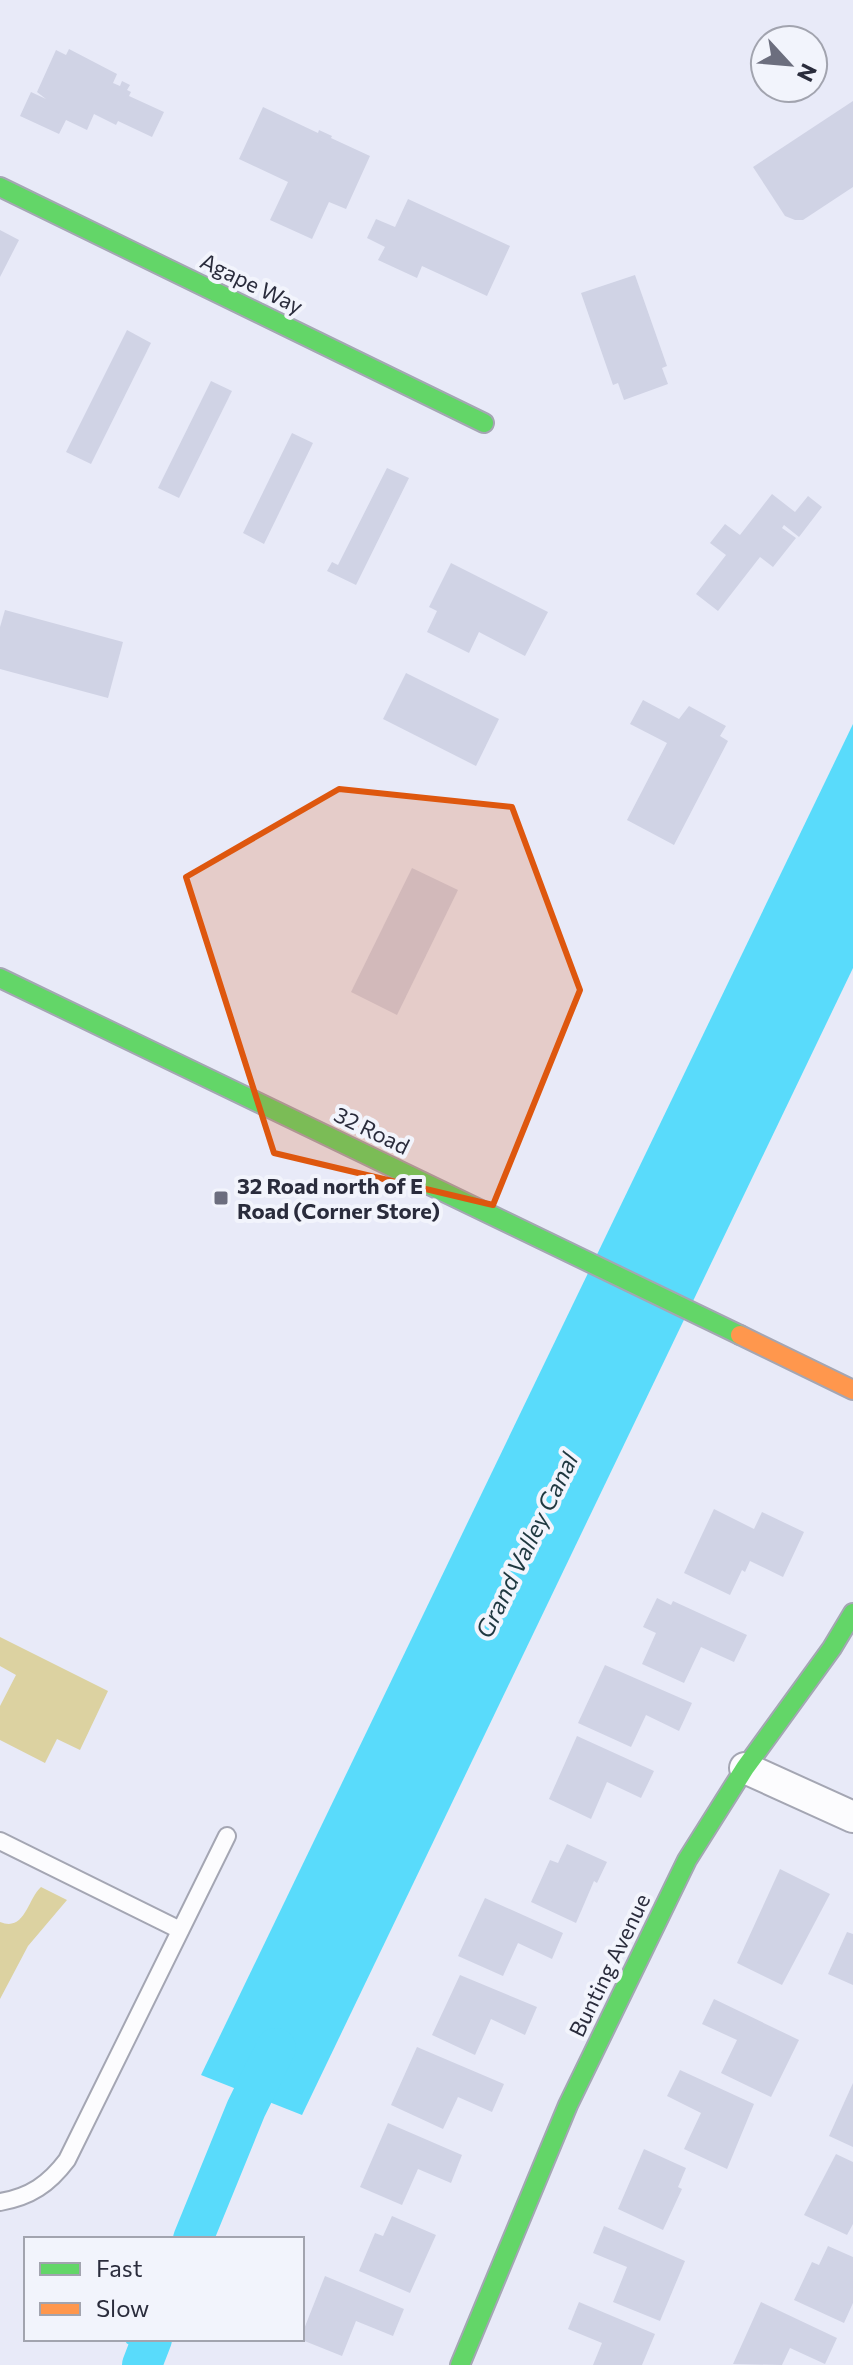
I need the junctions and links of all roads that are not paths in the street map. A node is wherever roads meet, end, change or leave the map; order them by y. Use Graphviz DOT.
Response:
graph roads {
  1 [pos="0,187"];
  2 [pos="484,423"];
  3 [pos="0,978"];
  4 [pos="853,1390"];
  5 [pos="853,1613"];
  6 [pos="745,1768"];
  7 [pos="853,1817"];
  8 [pos="227,1836"];
  9 [pos="0,1841"];
  10 [pos="180,1930"];
  11 [pos="0,2202"];
  12 [pos="460,2365"];
  1 -- 2 [label="street, Agape Way"];
  3 -- 4 [label="street, 32 Road"];
  5 -- 6 [label="street, Bunting Avenue"];
  6 -- 7 [label="street"];
  6 -- 12 [label="street, Bunting Avenue"];
  8 -- 10 [label="lane"];
  9 -- 10 [label="lane"];
  10 -- 11 [label="lane"];
}
